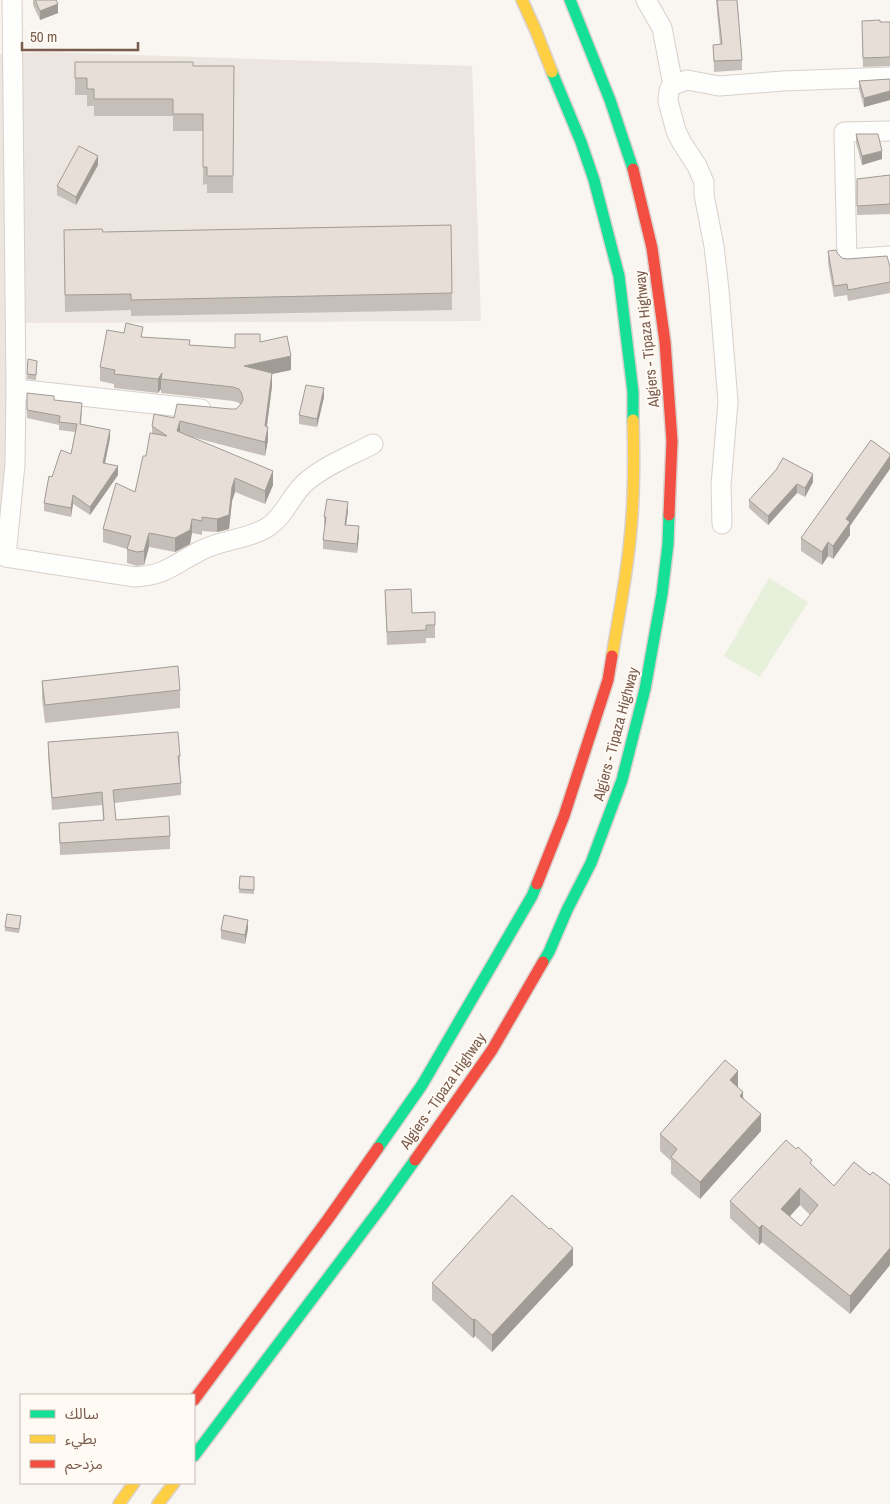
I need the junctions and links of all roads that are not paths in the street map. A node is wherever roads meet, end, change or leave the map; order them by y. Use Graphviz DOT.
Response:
graph roads {
  1 [pos="12,0"];
  2 [pos="522,0"];
  3 [pos="570,0"];
  4 [pos="646,0"];
  5 [pos="890,77"];
  6 [pos="673,85"];
  7 [pos="890,131"];
  8 [pos="890,256"];
  9 [pos="16,389"];
  10 [pos="222,411"];
  11 [pos="373,444"];
  12 [pos="722,524"];
  13 [pos="195,1399"];
  14 [pos="195,1455"];
  15 [pos="133,1484"];
  16 [pos="173,1484"];
  17 [pos="119,1504"];
  18 [pos="158,1504"];
  1 -- 9 [label="street"];
  2 -- 13 [label="highway, Algiers - Tipaza Highway"];
  3 -- 14 [label="highway, Algiers - Tipaza Highway"];
  4 -- 6 [label="street"];
  5 -- 6 [label="street"];
  6 -- 12 [label="street"];
  7 -- 8 [label="street"];
  9 -- 10 [label="street"];
  9 -- 11 [label="street"];
  15 -- 17 [label="highway"];
  16 -- 18 [label="highway"];
}
